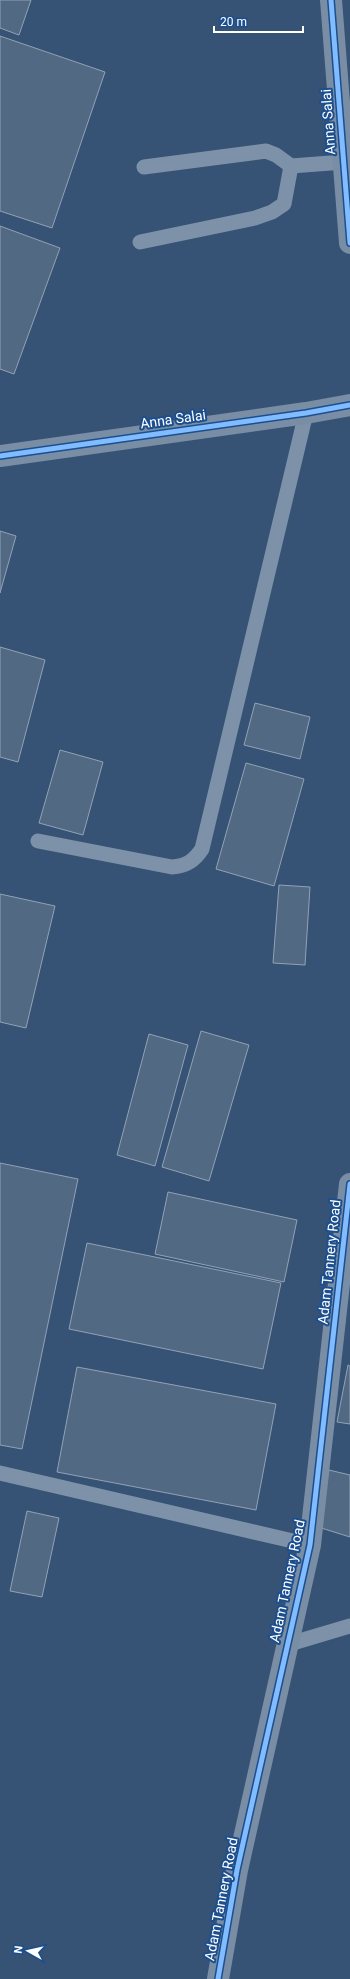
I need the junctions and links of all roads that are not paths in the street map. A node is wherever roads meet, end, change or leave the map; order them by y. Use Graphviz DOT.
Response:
graph roads {
  1 [pos="331,0"];
  2 [pos="344,162"];
  3 [pos="291,166"];
  4 [pos="144,167"];
  5 [pos="140,242"];
  6 [pos="350,243"];
  7 [pos="350,405"];
  8 [pos="306,412"];
  9 [pos="0,456"];
  10 [pos="38,841"];
  11 [pos="350,1184"];
  12 [pos="0,1473"];
  13 [pos="310,1545"];
  14 [pos="350,1626"];
  15 [pos="286,1645"];
  16 [pos="218,1979"];
  1 -- 2 [label="street, Anna Salai"];
  2 -- 3 [label="lane"];
  2 -- 6 [label="street, Anna Salai"];
  3 -- 4 [label="lane"];
  3 -- 5 [label="lane"];
  7 -- 8 [label="street, Anna Salai"];
  8 -- 9 [label="street, Anna Salai"];
  8 -- 10 [label="lane"];
  11 -- 13 [label="street, Adam Tannery Road"];
  12 -- 13 [label="lane"];
  13 -- 15 [label="street, Adam Tannery Road"];
  14 -- 15 [label="lane"];
  15 -- 16 [label="street, Adam Tannery Road"];
}
